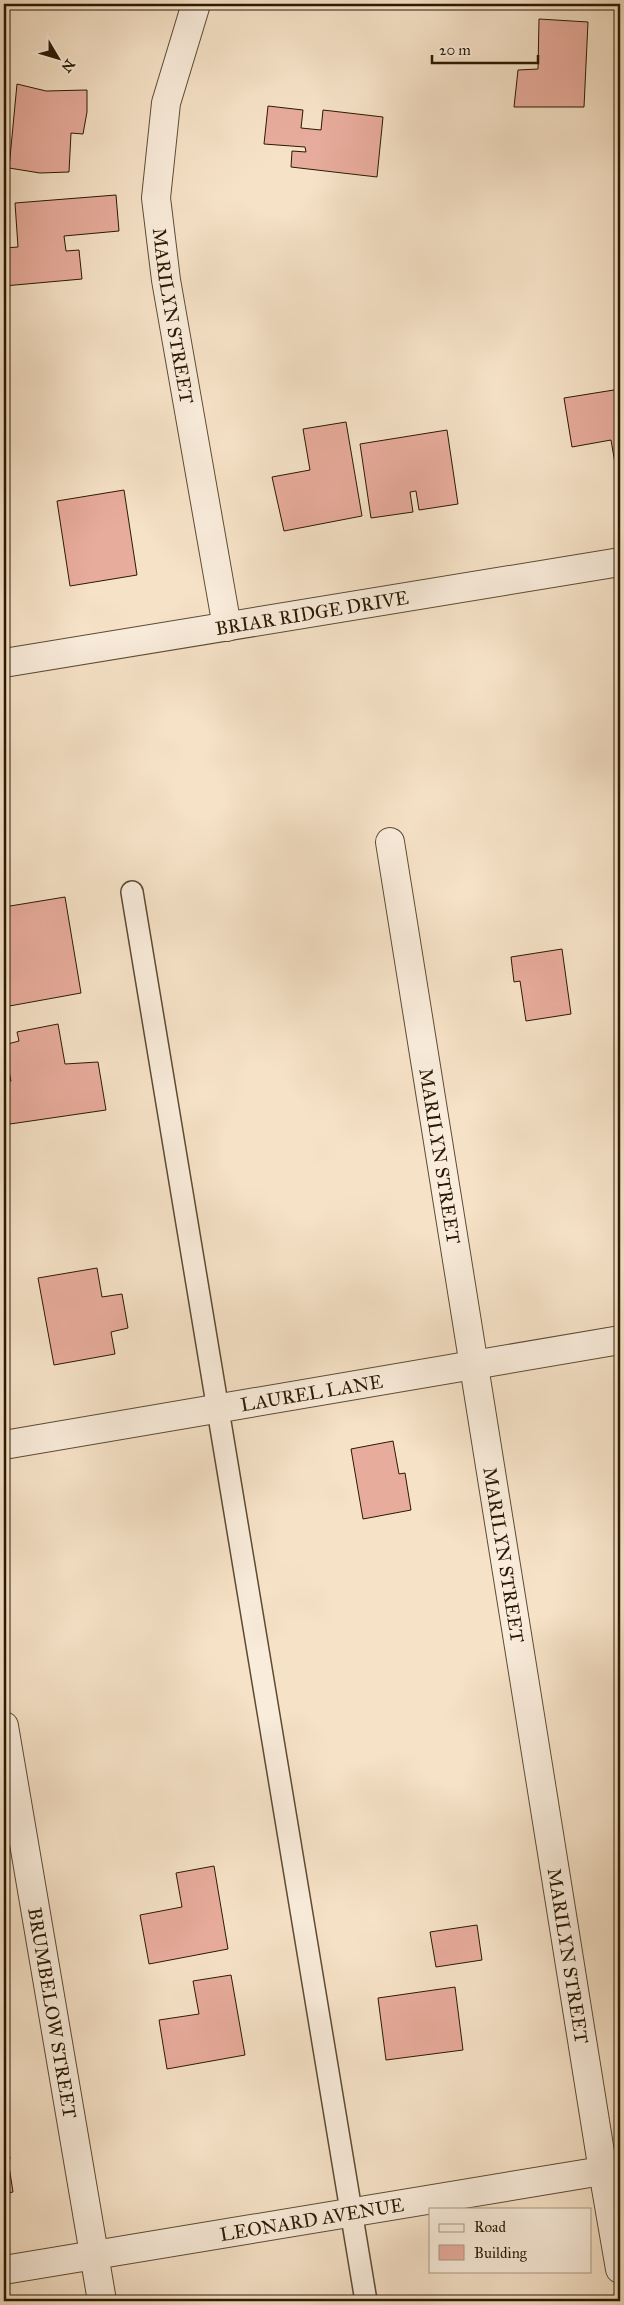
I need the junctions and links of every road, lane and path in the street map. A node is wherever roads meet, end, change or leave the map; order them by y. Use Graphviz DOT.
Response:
graph roads {
  1 [pos="196,4"];
  2 [pos="620,562"];
  3 [pos="228,627"];
  4 [pos="4,663"];
  5 [pos="390,842"];
  6 [pos="132,892"];
  7 [pos="620,1340"];
  8 [pos="473,1365"];
  9 [pos="218,1408"];
  10 [pos="4,1445"];
  11 [pos="4,1726"];
  12 [pos="611,2170"];
  13 [pos="352,2213"];
  14 [pos="94,2255"];
  15 [pos="620,2269"];
  16 [pos="4,2270"];
  17 [pos="102,2301"];
  18 [pos="366,2301"];
  1 -- 3 [label="street, MARILYN STREET"];
  2 -- 3 [label="street, BRIAR RIDGE DRIVE"];
  3 -- 4 [label="street, BRIAR RIDGE DRIVE"];
  5 -- 8 [label="street, MARILYN STREET"];
  6 -- 9 [label="lane"];
  7 -- 8 [label="street, LAUREL LANE"];
  8 -- 9 [label="street, LAUREL LANE"];
  8 -- 12 [label="street, MARILYN STREET"];
  9 -- 10 [label="street, LAUREL LANE"];
  9 -- 13 [label="lane"];
  11 -- 14 [label="street, BRUMBELOW STREET"];
  12 -- 13 [label="street, LEONARD AVENUE"];
  12 -- 15 [label="street, MARILYN STREET"];
  13 -- 14 [label="street, LEONARD AVENUE"];
  13 -- 18 [label="lane"];
  14 -- 16 [label="street, LEONARD AVENUE"];
  14 -- 17 [label="street, BRUMBELOW STREET"];
}
